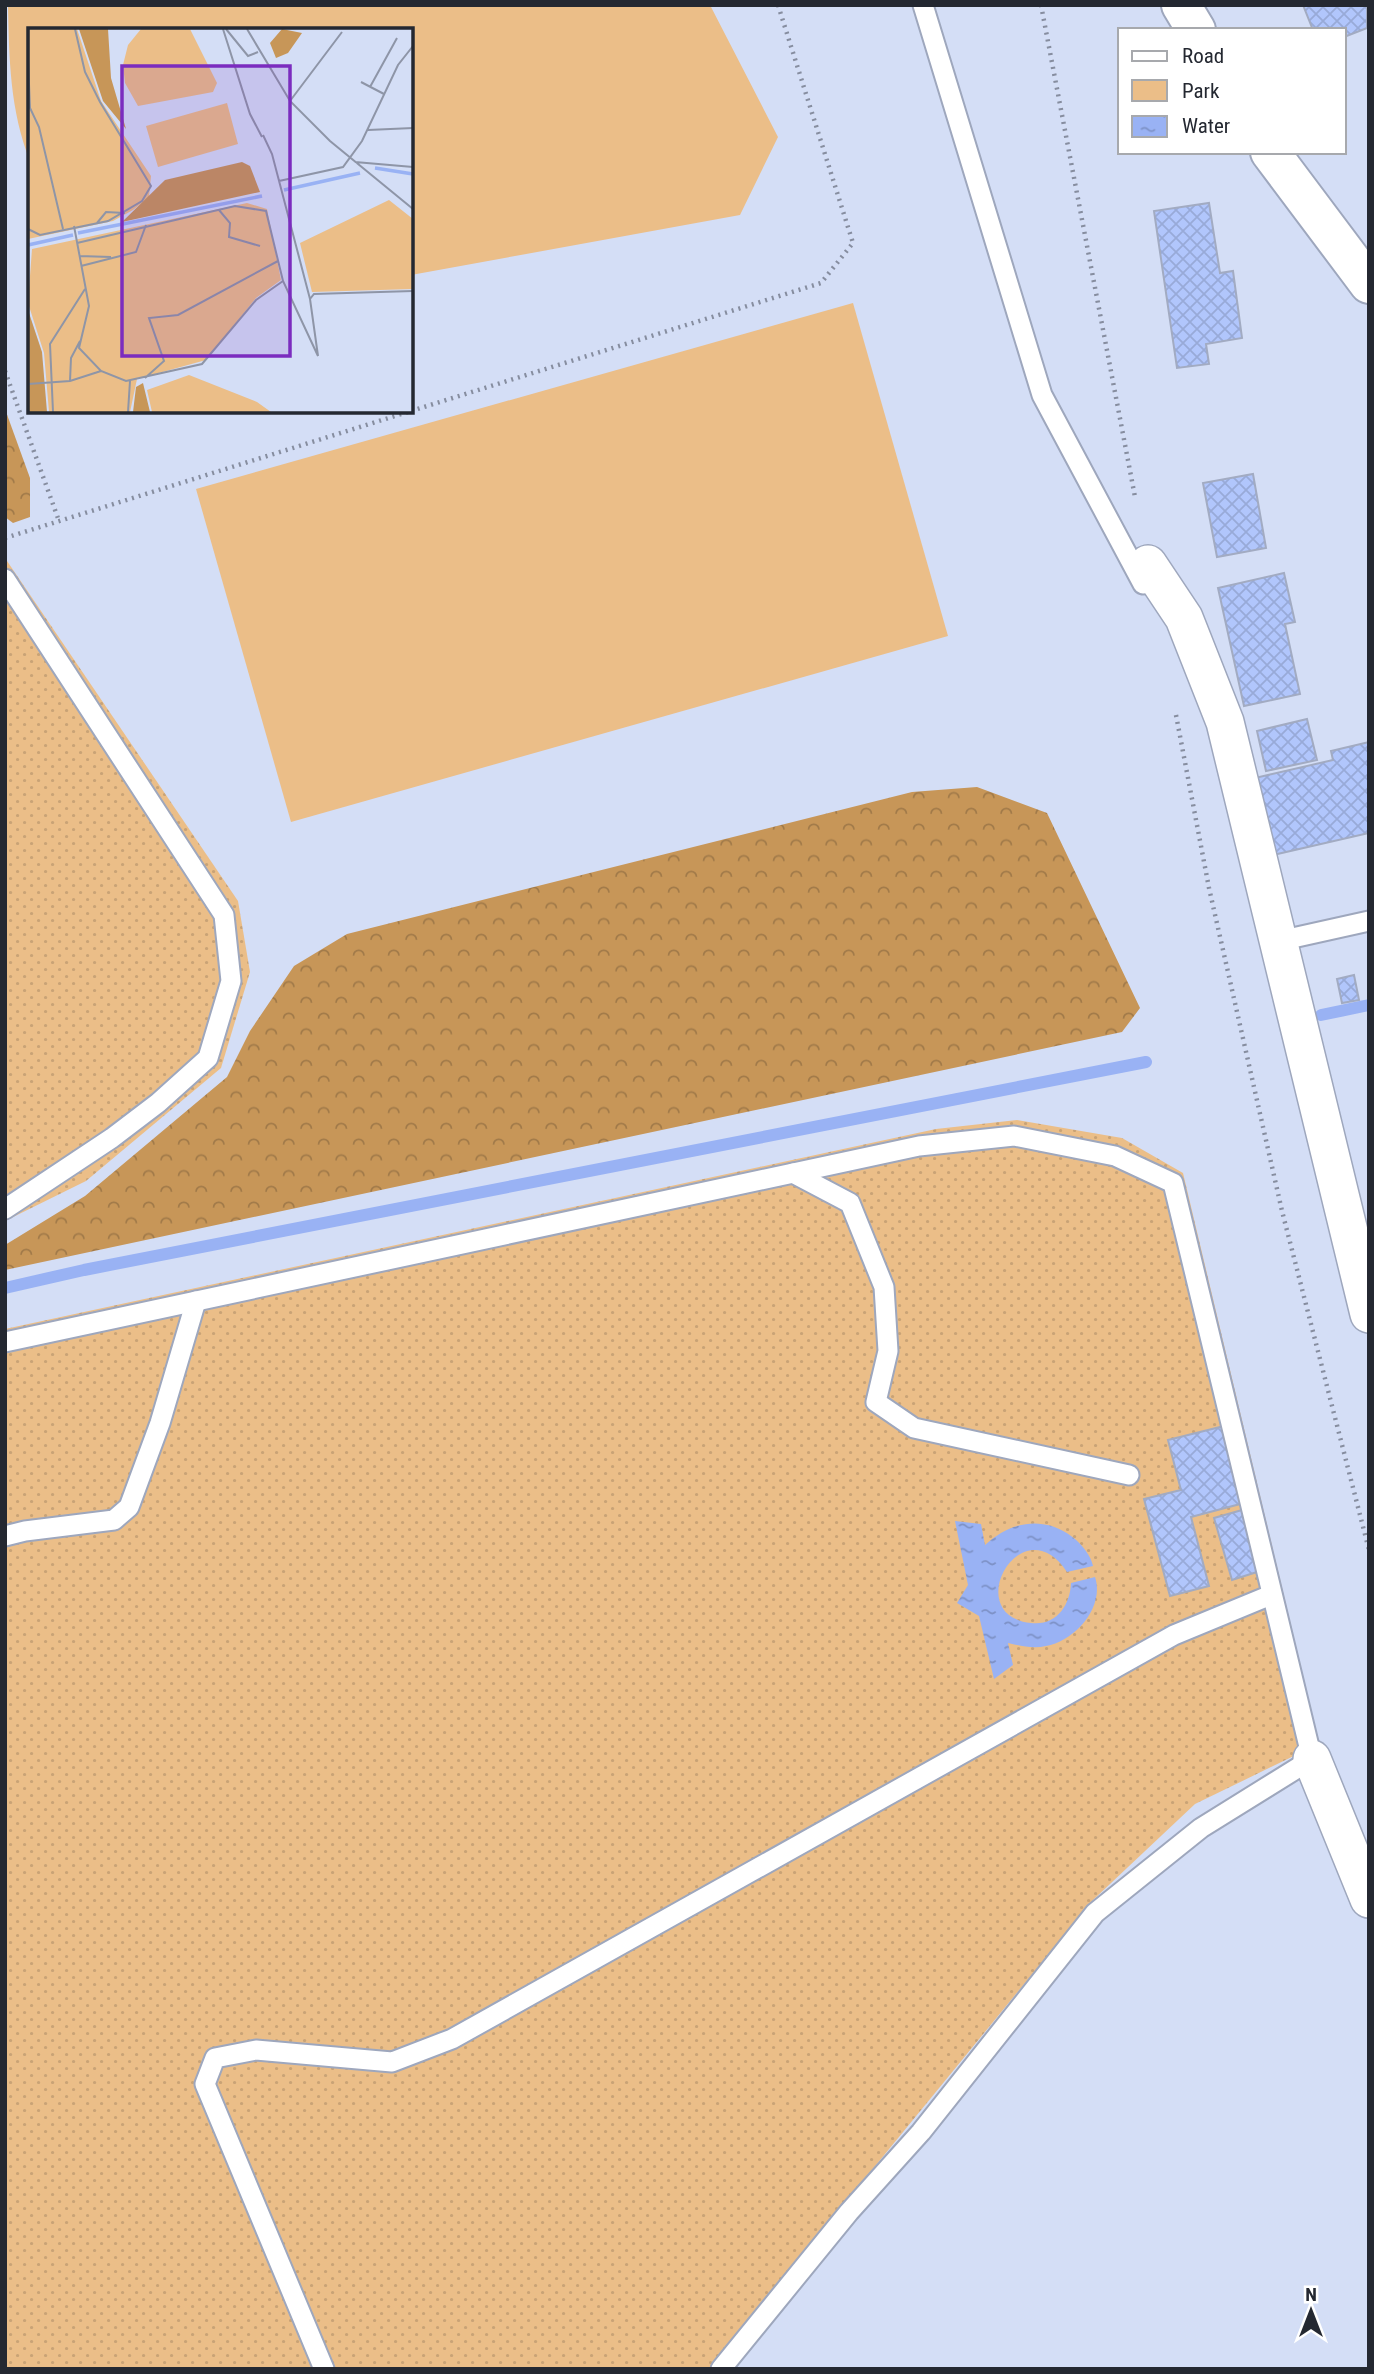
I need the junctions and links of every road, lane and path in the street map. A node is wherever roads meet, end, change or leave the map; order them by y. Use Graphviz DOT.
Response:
graph roads {
  1 [pos="778,5"];
  2 [pos="923,5"];
  3 [pos="1181,5"];
  4 [pos="1195,28"];
  5 [pos="1272,154"];
  6 [pos="1369,284"];
  7 [pos="5,371"];
  8 [pos="413,410"];
  9 [pos="405,413"];
  10 [pos="59,521"];
  11 [pos="5,538"];
  12 [pos="1148,564"];
  13 [pos="5,579"];
  14 [pos="1156,608"];
  15 [pos="1369,921"];
  16 [pos="1279,941"];
  17 [pos="793,1173"];
  18 [pos="11,1202"];
  19 [pos="195,1301"];
  20 [pos="1369,1314"];
  21 [pos="5,1342"];
  22 [pos="1129,1475"];
  23 [pos="5,1536"];
  24 [pos="1271,1595"];
  25 [pos="1312,1759"];
  26 [pos="1369,1899"];
  27 [pos="324,2369"];
  28 [pos="722,2369"];
  1 -- 8 [label="path"];
  2 -- 14 [label="lane"];
  3 -- 4 [label="street"];
  5 -- 6 [label="street"];
  7 -- 10 [label="path"];
  9 -- 10 [label="path"];
  10 -- 11 [label="path"];
  12 -- 16 [label="street"];
  13 -- 18 [label="lane"];
  15 -- 16 [label="lane"];
  16 -- 20 [label="street"];
  17 -- 19 [label="lane"];
  17 -- 22 [label="lane"];
  17 -- 24 [label="lane"];
  19 -- 21 [label="lane"];
  19 -- 23 [label="lane"];
  24 -- 25 [label="lane"];
  24 -- 27 [label="lane"];
  25 -- 26 [label="street"];
  25 -- 28 [label="lane"];
}
